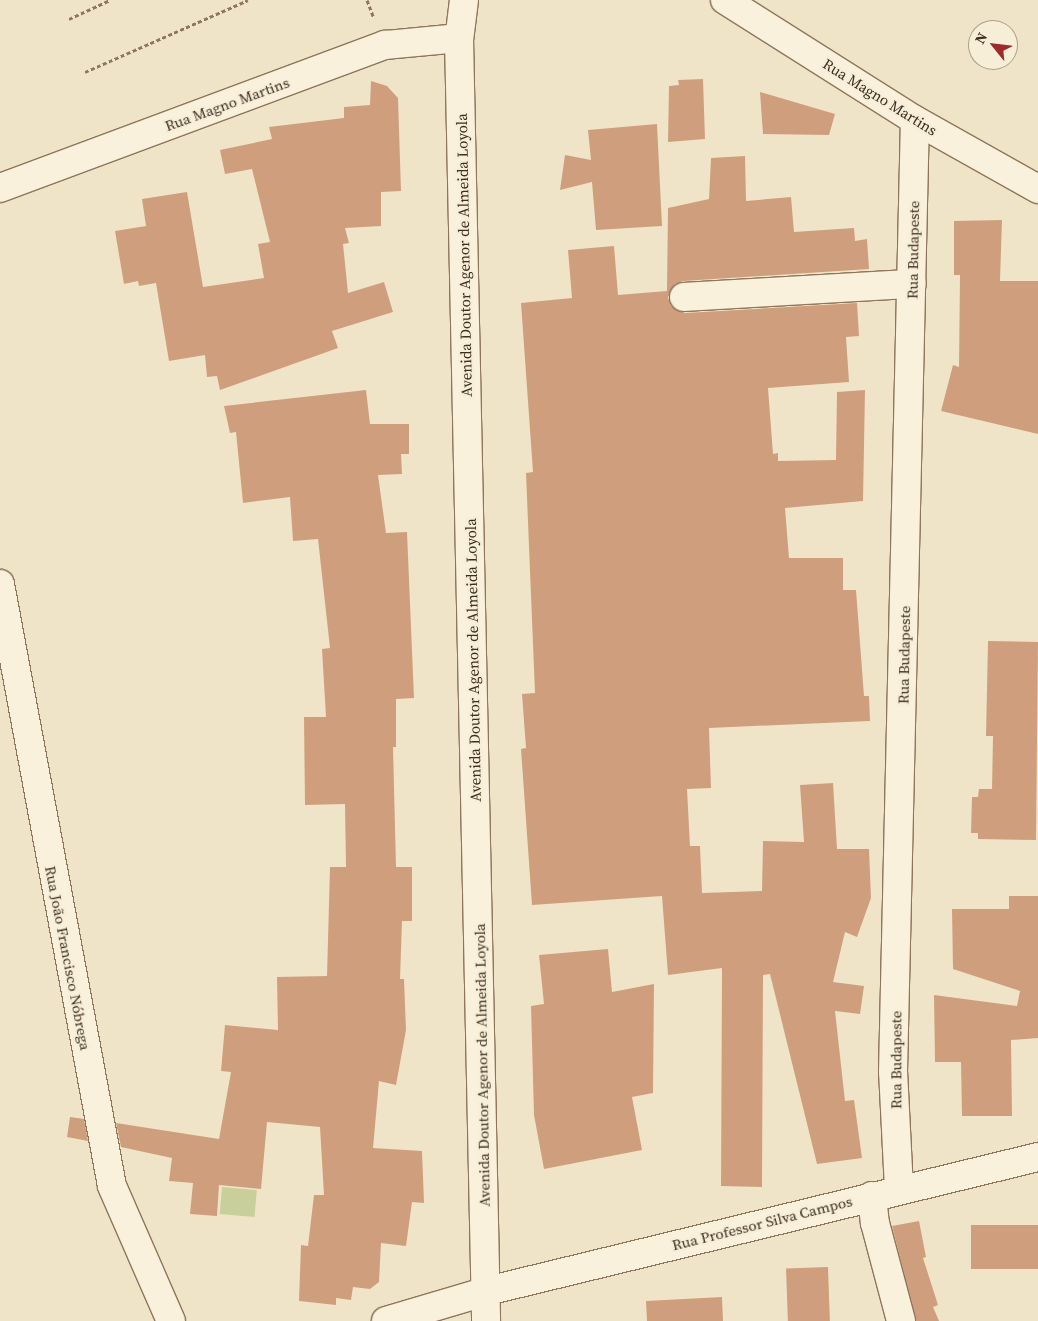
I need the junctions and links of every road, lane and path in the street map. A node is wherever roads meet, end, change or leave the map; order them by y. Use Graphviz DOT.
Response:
graph roads {
  1 [pos="110,0"];
  2 [pos="248,0"];
  3 [pos="464,0"];
  4 [pos="725,0"];
  5 [pos="68,19"];
  6 [pos="459,38"];
  7 [pos="85,72"];
  8 [pos="915,120"];
  9 [pos="0,188"];
  10 [pos="1038,189"];
  11 [pos="912,284"];
  12 [pos="684,297"];
  13 [pos="0,584"];
  14 [pos="1038,1158"];
  15 [pos="899,1189"];
  16 [pos="872,1196"];
  17 [pos="487,1291"];
  18 [pos="171,1321"];
  19 [pos="386,1321"];
  20 [pos="486,1321"];
  21 [pos="901,1321"];
  1 -- 5 [label="path"];
  2 -- 7 [label="path"];
  3 -- 6 [label="street, Avenida Doutor Agenor de Almeida Loyola"];
  4 -- 8 [label="street, Rua Magno Martins"];
  6 -- 9 [label="street, Rua Magno Martins"];
  6 -- 17 [label="street, Avenida Doutor Agenor de Almeida Loyola"];
  8 -- 10 [label="street, Rua Magno Martins"];
  8 -- 11 [label="street, Rua Budapeste"];
  11 -- 12 [label="street"];
  11 -- 15 [label="street, Rua Budapeste"];
  13 -- 18 [label="street, Rua João Francisco Nóbrega"];
  14 -- 15 [label="street, Rua Professor Silva Campos"];
  15 -- 16 [label="street, Rua Professor Silva Campos"];
  16 -- 17 [label="street, Rua Professor Silva Campos"];
  16 -- 21 [label="street"];
  17 -- 19 [label="street, Rua Professor Silva Campos"];
  17 -- 20 [label="street, Avenida Doutor Agenor de Almeida Loyola"];
}
